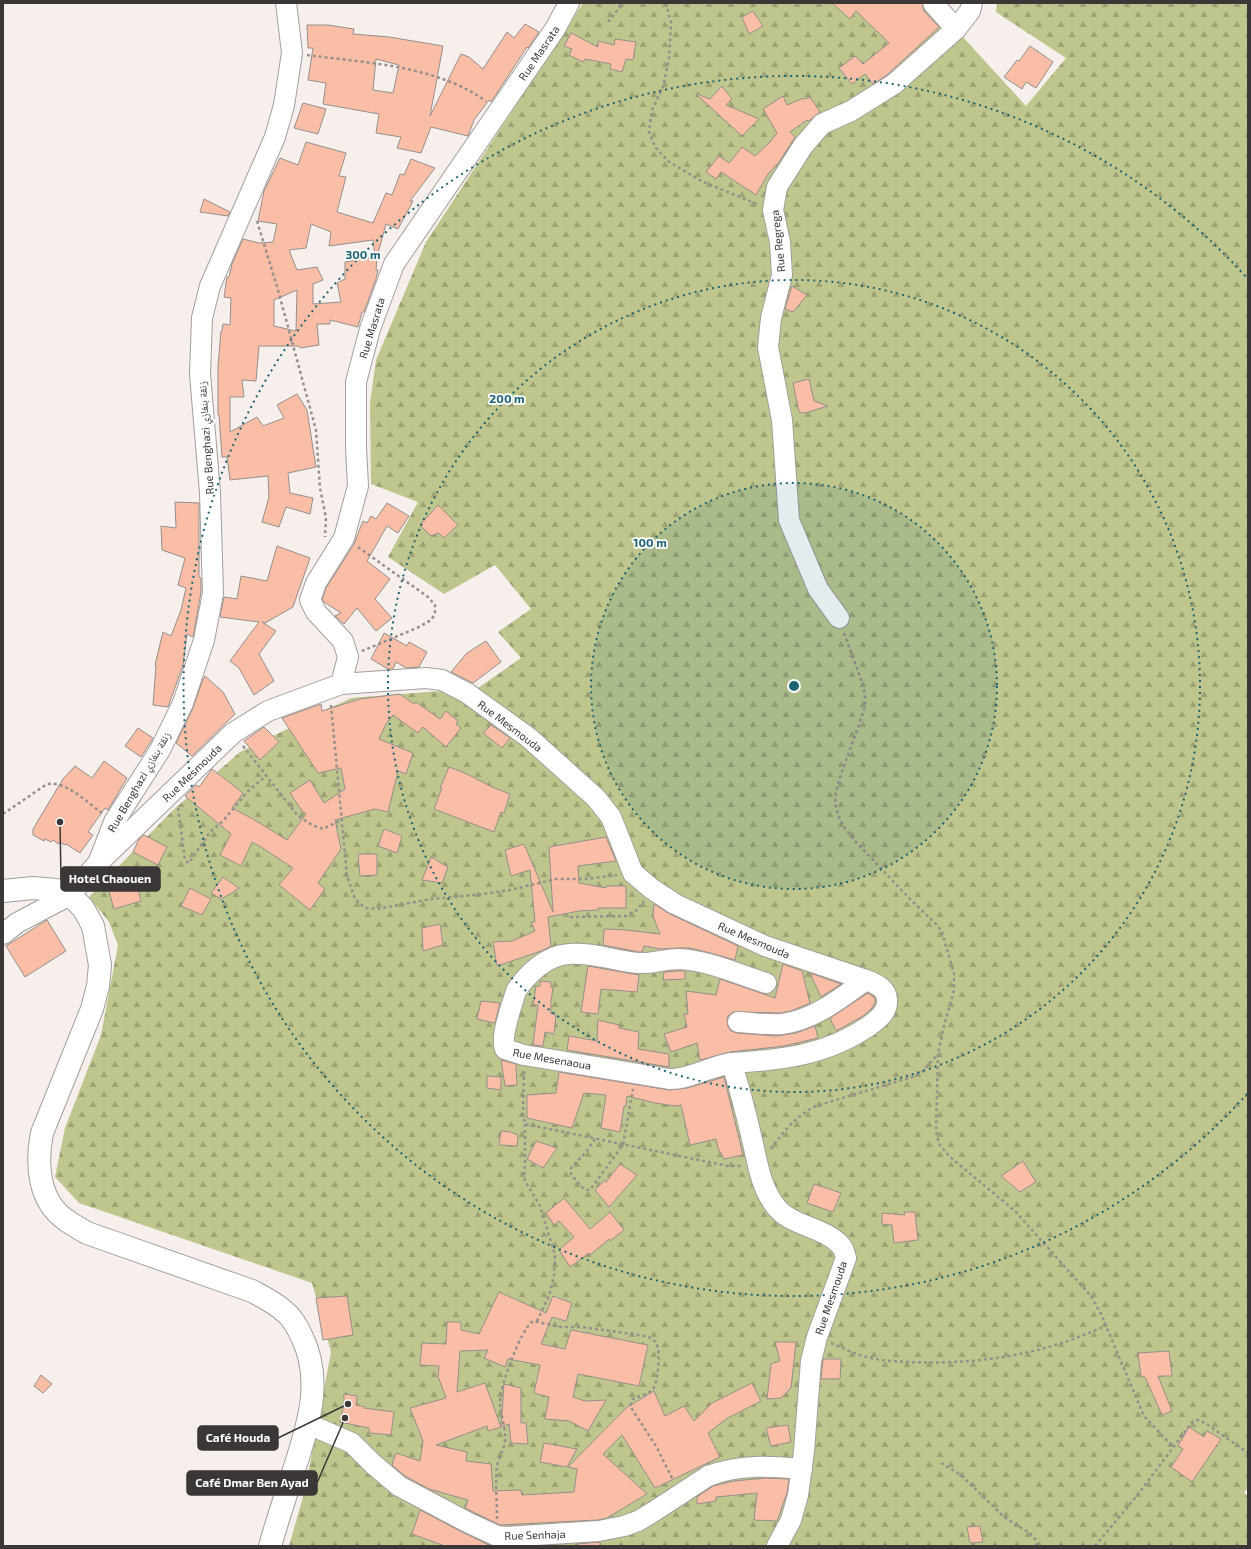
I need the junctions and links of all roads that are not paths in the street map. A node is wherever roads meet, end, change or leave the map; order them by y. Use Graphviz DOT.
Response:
graph roads {
  1 [pos="286,3"];
  2 [pos="569,3"];
  3 [pos="933,3"];
  4 [pos="972,3"];
  5 [pos="956,29"];
  6 [pos="839,618"];
  7 [pos="335,686"];
  8 [pos="97,864"];
  9 [pos="3,891"];
  10 [pos="70,895"];
  11 [pos="3,934"];
  12 [pos="866,980"];
  13 [pos="766,983"];
  14 [pos="738,1022"];
  15 [pos="732,1063"];
  16 [pos="308,1424"];
  17 [pos="802,1469"];
  18 [pos="270,1546"];
  19 [pos="777,1546"];
  1 -- 8 [label="street, Rue Benghazi زنقة بنغازي"];
  2 -- 7 [label="street, Rue Masrata"];
  3 -- 5 [label="street"];
  4 -- 5 [label="street, Rue Regrega"];
  5 -- 6 [label="street, Rue Regrega"];
  7 -- 8 [label="street, Rue Mesmouda"];
  7 -- 12 [label="street, Rue Mesmouda"];
  8 -- 10 [label="street, Rue Mesmouda"];
  9 -- 10 [label="main road"];
  10 -- 11 [label="street"];
  10 -- 16 [label="main road"];
  12 -- 14 [label="street"];
  12 -- 15 [label="street, Rue Mesmouda"];
  13 -- 15 [label="street, Rue Mesenaoua"];
  15 -- 17 [label="street, Rue Mesmouda"];
  16 -- 17 [label="street, Rue Senhaja"];
  16 -- 18 [label="main road"];
  17 -- 19 [label="street, Rue Mesmouda"];
}
